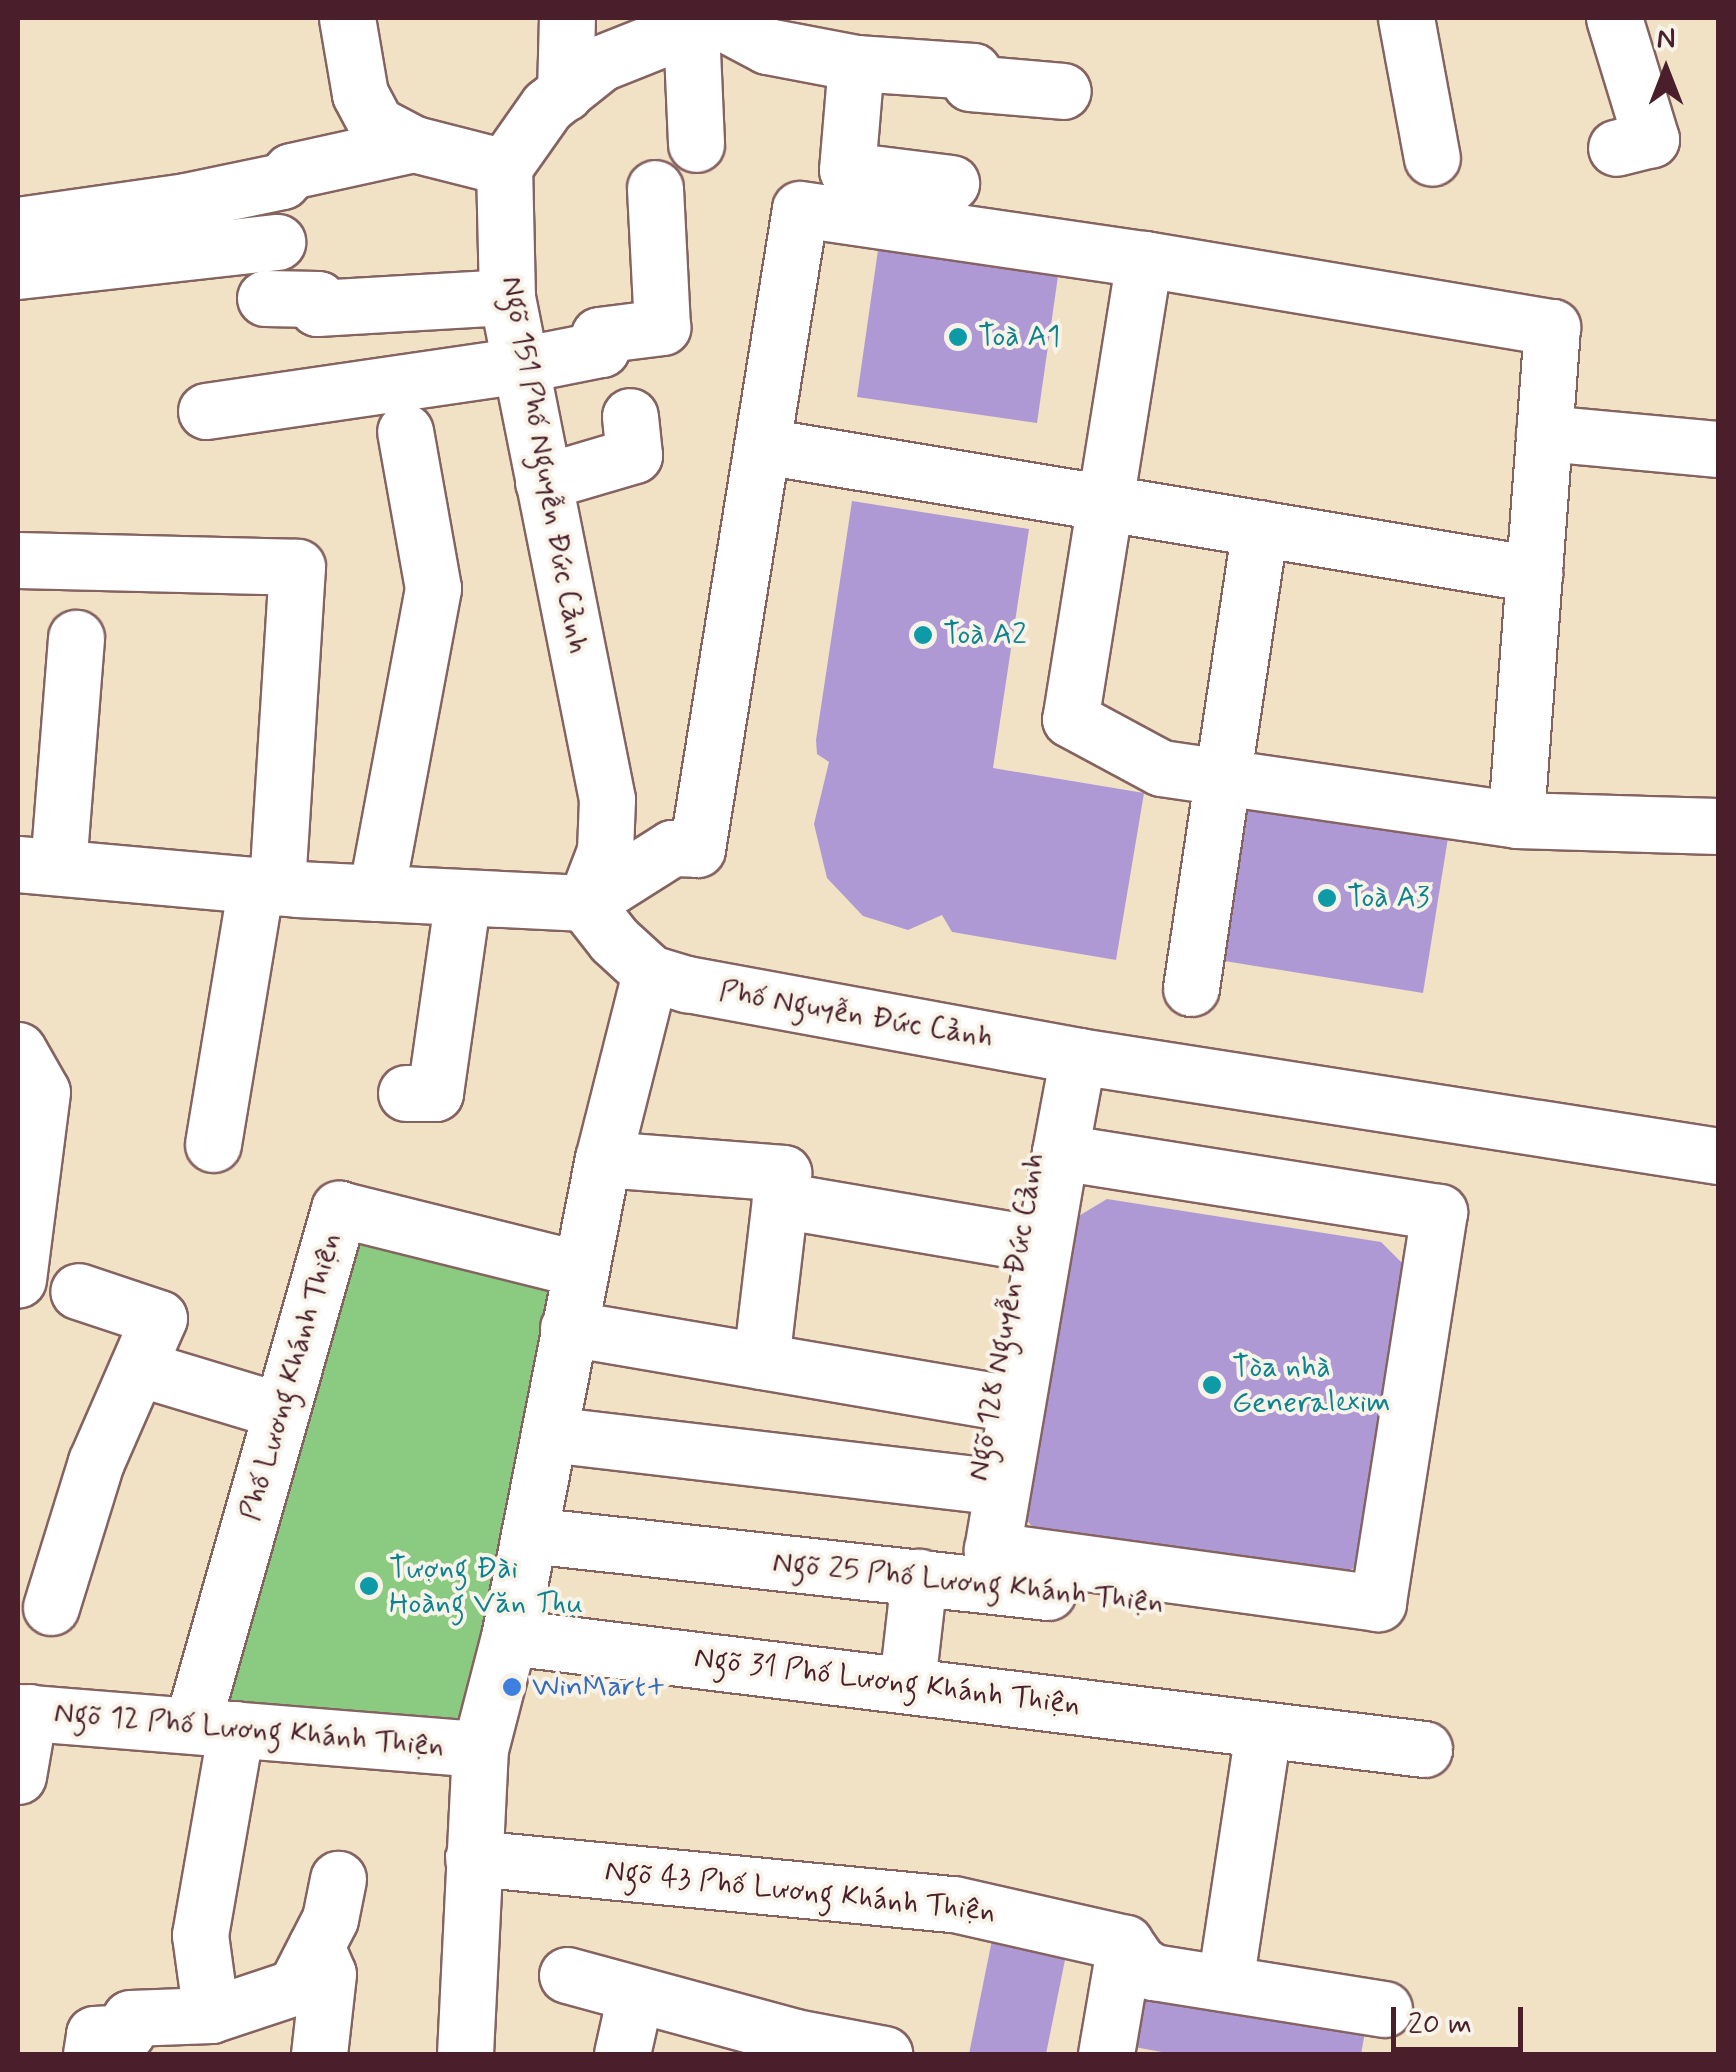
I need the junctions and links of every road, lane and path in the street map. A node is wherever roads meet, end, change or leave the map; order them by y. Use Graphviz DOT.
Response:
graph roads {
  1 [pos="348,18"];
  2 [pos="568,18"];
  3 [pos="1406,18"];
  4 [pos="1614,18"];
  5 [pos="706,21"];
  6 [pos="856,62"];
  7 [pos="1062,91"];
  8 [pos="564,93"];
  9 [pos="414,144"];
  10 [pos="696,144"];
  11 [pos="1616,148"];
  12 [pos="1432,158"];
  13 [pos="504,167"];
  14 [pos="951,183"];
  15 [pos="655,188"];
  16 [pos="18,226"];
  17 [pos="277,242"];
  18 [pos="1144,259"];
  19 [pos="18,271"];
  20 [pos="507,297"];
  21 [pos="266,298"];
  22 [pos="520,365"];
  23 [pos="206,411"];
  24 [pos="630,416"];
  25 [pos="405,430"];
  26 [pos="1544,433"];
  27 [pos="764,446"];
  28 [pos="1718,449"];
  29 [pos="543,482"];
  30 [pos="1105,502"];
  31 [pos="1260,528"];
  32 [pos="18,560"];
  33 [pos="1534,574"];
  34 [pos="76,638"];
  35 [pos="1224,778"];
  36 [pos="1516,820"];
  37 [pos="1718,826"];
  38 [pos="38,866"];
  39 [pos="267,886"];
  40 [pos="376,893"];
  41 [pos="463,898"];
  42 [pos="586,903"];
  43 [pos="650,973"];
  44 [pos="1192,988"];
  45 [pos="18,1050"];
  46 [pos="1066,1054"];
  47 [pos="406,1093"];
  48 [pos="213,1144"];
  49 [pos="1060,1152"];
  50 [pos="1718,1156"];
  51 [pos="603,1159"];
  52 [pos="780,1200"];
  53 [pos="360,1236"];
  54 [pos="1020,1241"];
  55 [pos="18,1279"];
  56 [pos="78,1291"];
  57 [pos="574,1294"];
  58 [pos="761,1360"];
  59 [pos="139,1368"];
  60 [pos="990,1400"];
  61 [pos="281,1412"];
  62 [pos="550,1434"];
  63 [pos="977,1484"];
  64 [pos="529,1535"];
  65 [pos="940,1580"];
  66 [pos="51,1607"];
  67 [pos="1406,1633"];
  68 [pos="509,1637"];
  69 [pos="907,1683"];
  70 [pos="23,1712"];
  71 [pos="214,1727"];
  72 [pos="1264,1731"];
  73 [pos="480,1749"];
  74 [pos="1424,1749"];
  75 [pos="18,1776"];
  76 [pos="473,1858"];
  77 [pos="338,1879"];
  78 [pos="1125,1943"];
  79 [pos="316,1946"];
  80 [pos="568,1975"];
  81 [pos="1225,1983"];
  82 [pos="635,1996"];
  83 [pos="1384,2009"];
  84 [pos="212,2016"];
  85 [pos="793,2046"];
  86 [pos="92,2054"];
  87 [pos="319,2054"];
  88 [pos="466,2054"];
  89 [pos="622,2054"];
  90 [pos="884,2054"];
  91 [pos="1106,2054"];
  1 -- 9 [label="street"];
  2 -- 8 [label="street"];
  3 -- 12 [label="street"];
  4 -- 11 [label="street"];
  5 -- 6 [label="street"];
  5 -- 8 [label="street"];
  5 -- 10 [label="street"];
  6 -- 7 [label="street"];
  6 -- 14 [label="street"];
  8 -- 13 [label="street"];
  9 -- 13 [label="street"];
  9 -- 16 [label="street"];
  13 -- 20 [label="street, Ngõ 151 Phố Nguyễn Đức Cảnh"];
  15 -- 22 [label="street"];
  17 -- 19 [label="street"];
  18 -- 26 [label="street"];
  18 -- 27 [label="street"];
  18 -- 30 [label="street"];
  20 -- 21 [label="street"];
  20 -- 22 [label="street, Ngõ 151 Phố Nguyễn Đức Cảnh"];
  22 -- 23 [label="street"];
  22 -- 29 [label="street, Ngõ 151 Phố Nguyễn Đức Cảnh"];
  24 -- 29 [label="street"];
  25 -- 40 [label="street"];
  26 -- 28 [label="street"];
  26 -- 33 [label="street"];
  27 -- 30 [label="street"];
  27 -- 42 [label="street"];
  29 -- 42 [label="street, Ngõ 151 Phố Nguyễn Đức Cảnh"];
  30 -- 31 [label="street"];
  30 -- 35 [label="street"];
  31 -- 33 [label="street"];
  31 -- 35 [label="street"];
  32 -- 39 [label="street"];
  33 -- 36 [label="street"];
  34 -- 38 [label="street"];
  35 -- 36 [label="street"];
  35 -- 44 [label="street"];
  36 -- 37 [label="street"];
  38 -- 39 [label="street"];
  39 -- 40 [label="street"];
  39 -- 48 [label="street"];
  40 -- 41 [label="street"];
  41 -- 42 [label="street"];
  41 -- 47 [label="street"];
  42 -- 43 [label="street, Phố Nguyễn Đức Cảnh"];
  43 -- 46 [label="street, Phố Nguyễn Đức Cảnh"];
  43 -- 51 [label="street"];
  45 -- 55 [label="street"];
  46 -- 49 [label="street"];
  46 -- 50 [label="street, Phố Nguyễn Đức Cảnh"];
  46 -- 54 [label="street, Ngõ 128 Nguyễn Đức Cảnh"];
  49 -- 49 [label="street"];
  51 -- 52 [label="street"];
  51 -- 57 [label="street"];
  52 -- 54 [label="street"];
  52 -- 58 [label="street"];
  53 -- 57 [label="street"];
  54 -- 60 [label="street, Ngõ 128 Nguyễn Đức Cảnh"];
  56 -- 59 [label="street"];
  57 -- 58 [label="street"];
  57 -- 61 [label="street, Phố Lương Khánh Thiện"];
  57 -- 62 [label="street"];
  58 -- 60 [label="street"];
  59 -- 61 [label="street"];
  59 -- 66 [label="street"];
  60 -- 63 [label="street, Ngõ 128 Nguyễn Đức Cảnh"];
  61 -- 71 [label="street, Phố Lương Khánh Thiện"];
  62 -- 63 [label="street"];
  62 -- 64 [label="street"];
  63 -- 65 [label="street, Ngõ 128 Nguyễn Đức Cảnh"];
  64 -- 65 [label="street, Ngõ 25 Phố Lương Khánh Thiện"];
  64 -- 68 [label="street"];
  65 -- 67 [label="street, Ngõ 25 Phố Lương Khánh Thiện"];
  65 -- 69 [label="street, Ngõ 128 Nguyễn Đức Cảnh"];
  68 -- 69 [label="street, Ngõ 31 Phố Lương Khánh Thiện"];
  68 -- 73 [label="street"];
  69 -- 72 [label="street, Ngõ 31 Phố Lương Khánh Thiện"];
  70 -- 71 [label="street, Ngõ 12 Phố Lương Khánh Thiện"];
  70 -- 75 [label="street"];
  71 -- 73 [label="street, Ngõ 12 Phố Lương Khánh Thiện"];
  71 -- 84 [label="street, Phố Lương Khánh Thiện"];
  72 -- 74 [label="street, Ngõ 31 Phố Lương Khánh Thiện"];
  72 -- 81 [label="street"];
  73 -- 76 [label="street"];
  76 -- 78 [label="street, Ngõ 43 Phố Lương Khánh Thiện"];
  76 -- 88 [label="street"];
  77 -- 79 [label="street"];
  78 -- 81 [label="street"];
  78 -- 91 [label="street"];
  79 -- 84 [label="street"];
  79 -- 87 [label="street"];
  80 -- 82 [label="street"];
  81 -- 83 [label="street"];
  82 -- 85 [label="street"];
  82 -- 89 [label="street"];
  84 -- 86 [label="street"];
  85 -- 90 [label="street"];
}
